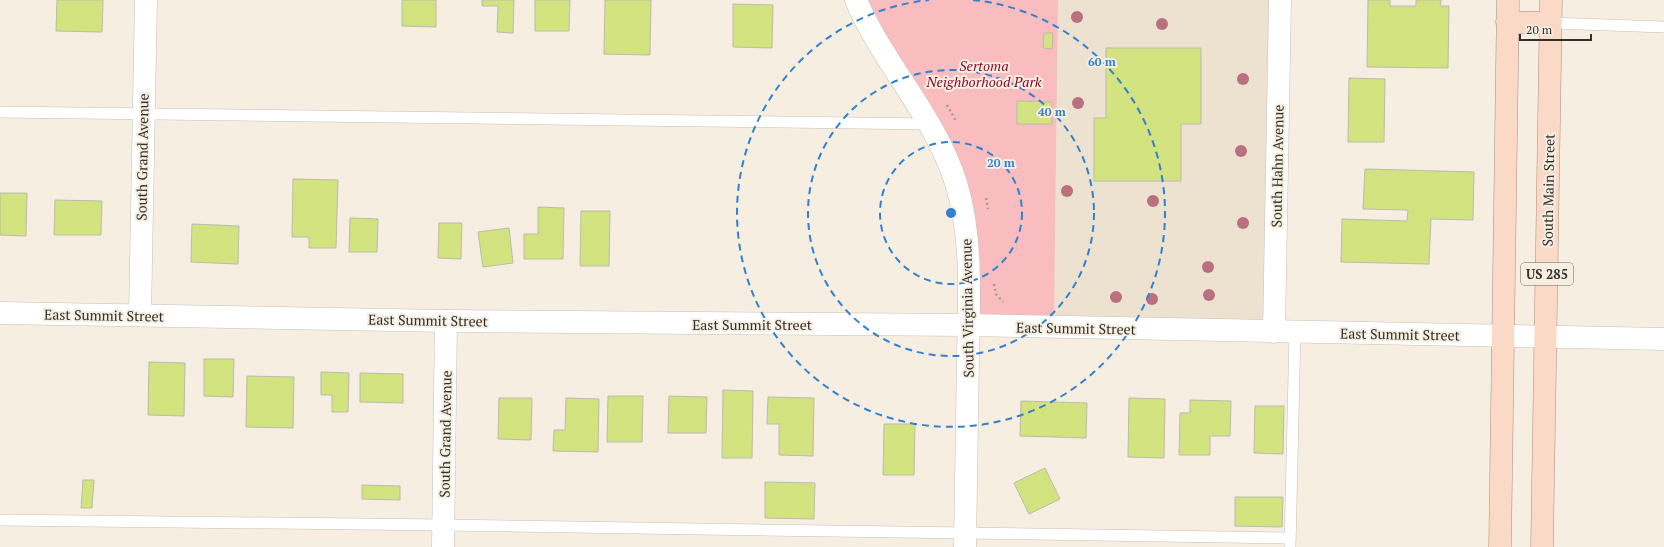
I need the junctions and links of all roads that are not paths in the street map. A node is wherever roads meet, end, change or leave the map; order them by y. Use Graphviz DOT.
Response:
graph roads {
  1 [pos="146,0"];
  2 [pos="856,0"];
  3 [pos="1280,0"];
  4 [pos="1508,0"];
  5 [pos="1551,0"];
  6 [pos="1507,22"];
  7 [pos="1551,23"];
  8 [pos="1664,27"];
  9 [pos="0,112"];
  10 [pos="143,114"];
  11 [pos="930,124"];
  12 [pos="0,314"];
  13 [pos="140,315"];
  14 [pos="446,321"];
  15 [pos="968,325"];
  16 [pos="1285,332"];
  17 [pos="1503,336"];
  18 [pos="1546,337"];
  19 [pos="1664,339"];
  20 [pos="0,520"];
  21 [pos="443,525"];
  22 [pos="965,540"];
  23 [pos="1290,543"];
  24 [pos="443,547"];
  25 [pos="1500,547"];
  26 [pos="1542,547"];
  1 -- 10 [label="street, South Grand Avenue"];
  2 -- 11 [label="street, South Virginia Avenue"];
  3 -- 16 [label="street, South Hahn Avenue"];
  4 -- 6 [label="main road, US 285"];
  5 -- 7 [label="main road, South Main Street / US 285"];
  6 -- 7 [label="main road"];
  6 -- 17 [label="main road, US 285"];
  7 -- 8 [label="lane"];
  7 -- 18 [label="main road, South Main Street / US 285"];
  9 -- 10 [label="lane"];
  10 -- 11 [label="lane"];
  10 -- 13 [label="street, South Grand Avenue"];
  11 -- 15 [label="street, South Virginia Avenue"];
  12 -- 13 [label="street, East Summit Street"];
  13 -- 14 [label="street, East Summit Street"];
  14 -- 15 [label="street, East Summit Street"];
  14 -- 21 [label="street, South Grand Avenue"];
  15 -- 16 [label="street, East Summit Street"];
  15 -- 22 [label="street, South Virginia Avenue"];
  16 -- 17 [label="street, East Summit Street"];
  16 -- 23 [label="lane"];
  17 -- 18 [label="street, East Summit Street"];
  17 -- 25 [label="main road, US 285"];
  18 -- 19 [label="street, East Summit Street"];
  18 -- 26 [label="main road, South Main Street / US 285"];
  20 -- 21 [label="lane"];
  21 -- 22 [label="lane"];
  21 -- 24 [label="street, South Grand Avenue"];
  22 -- 23 [label="lane"];
}
